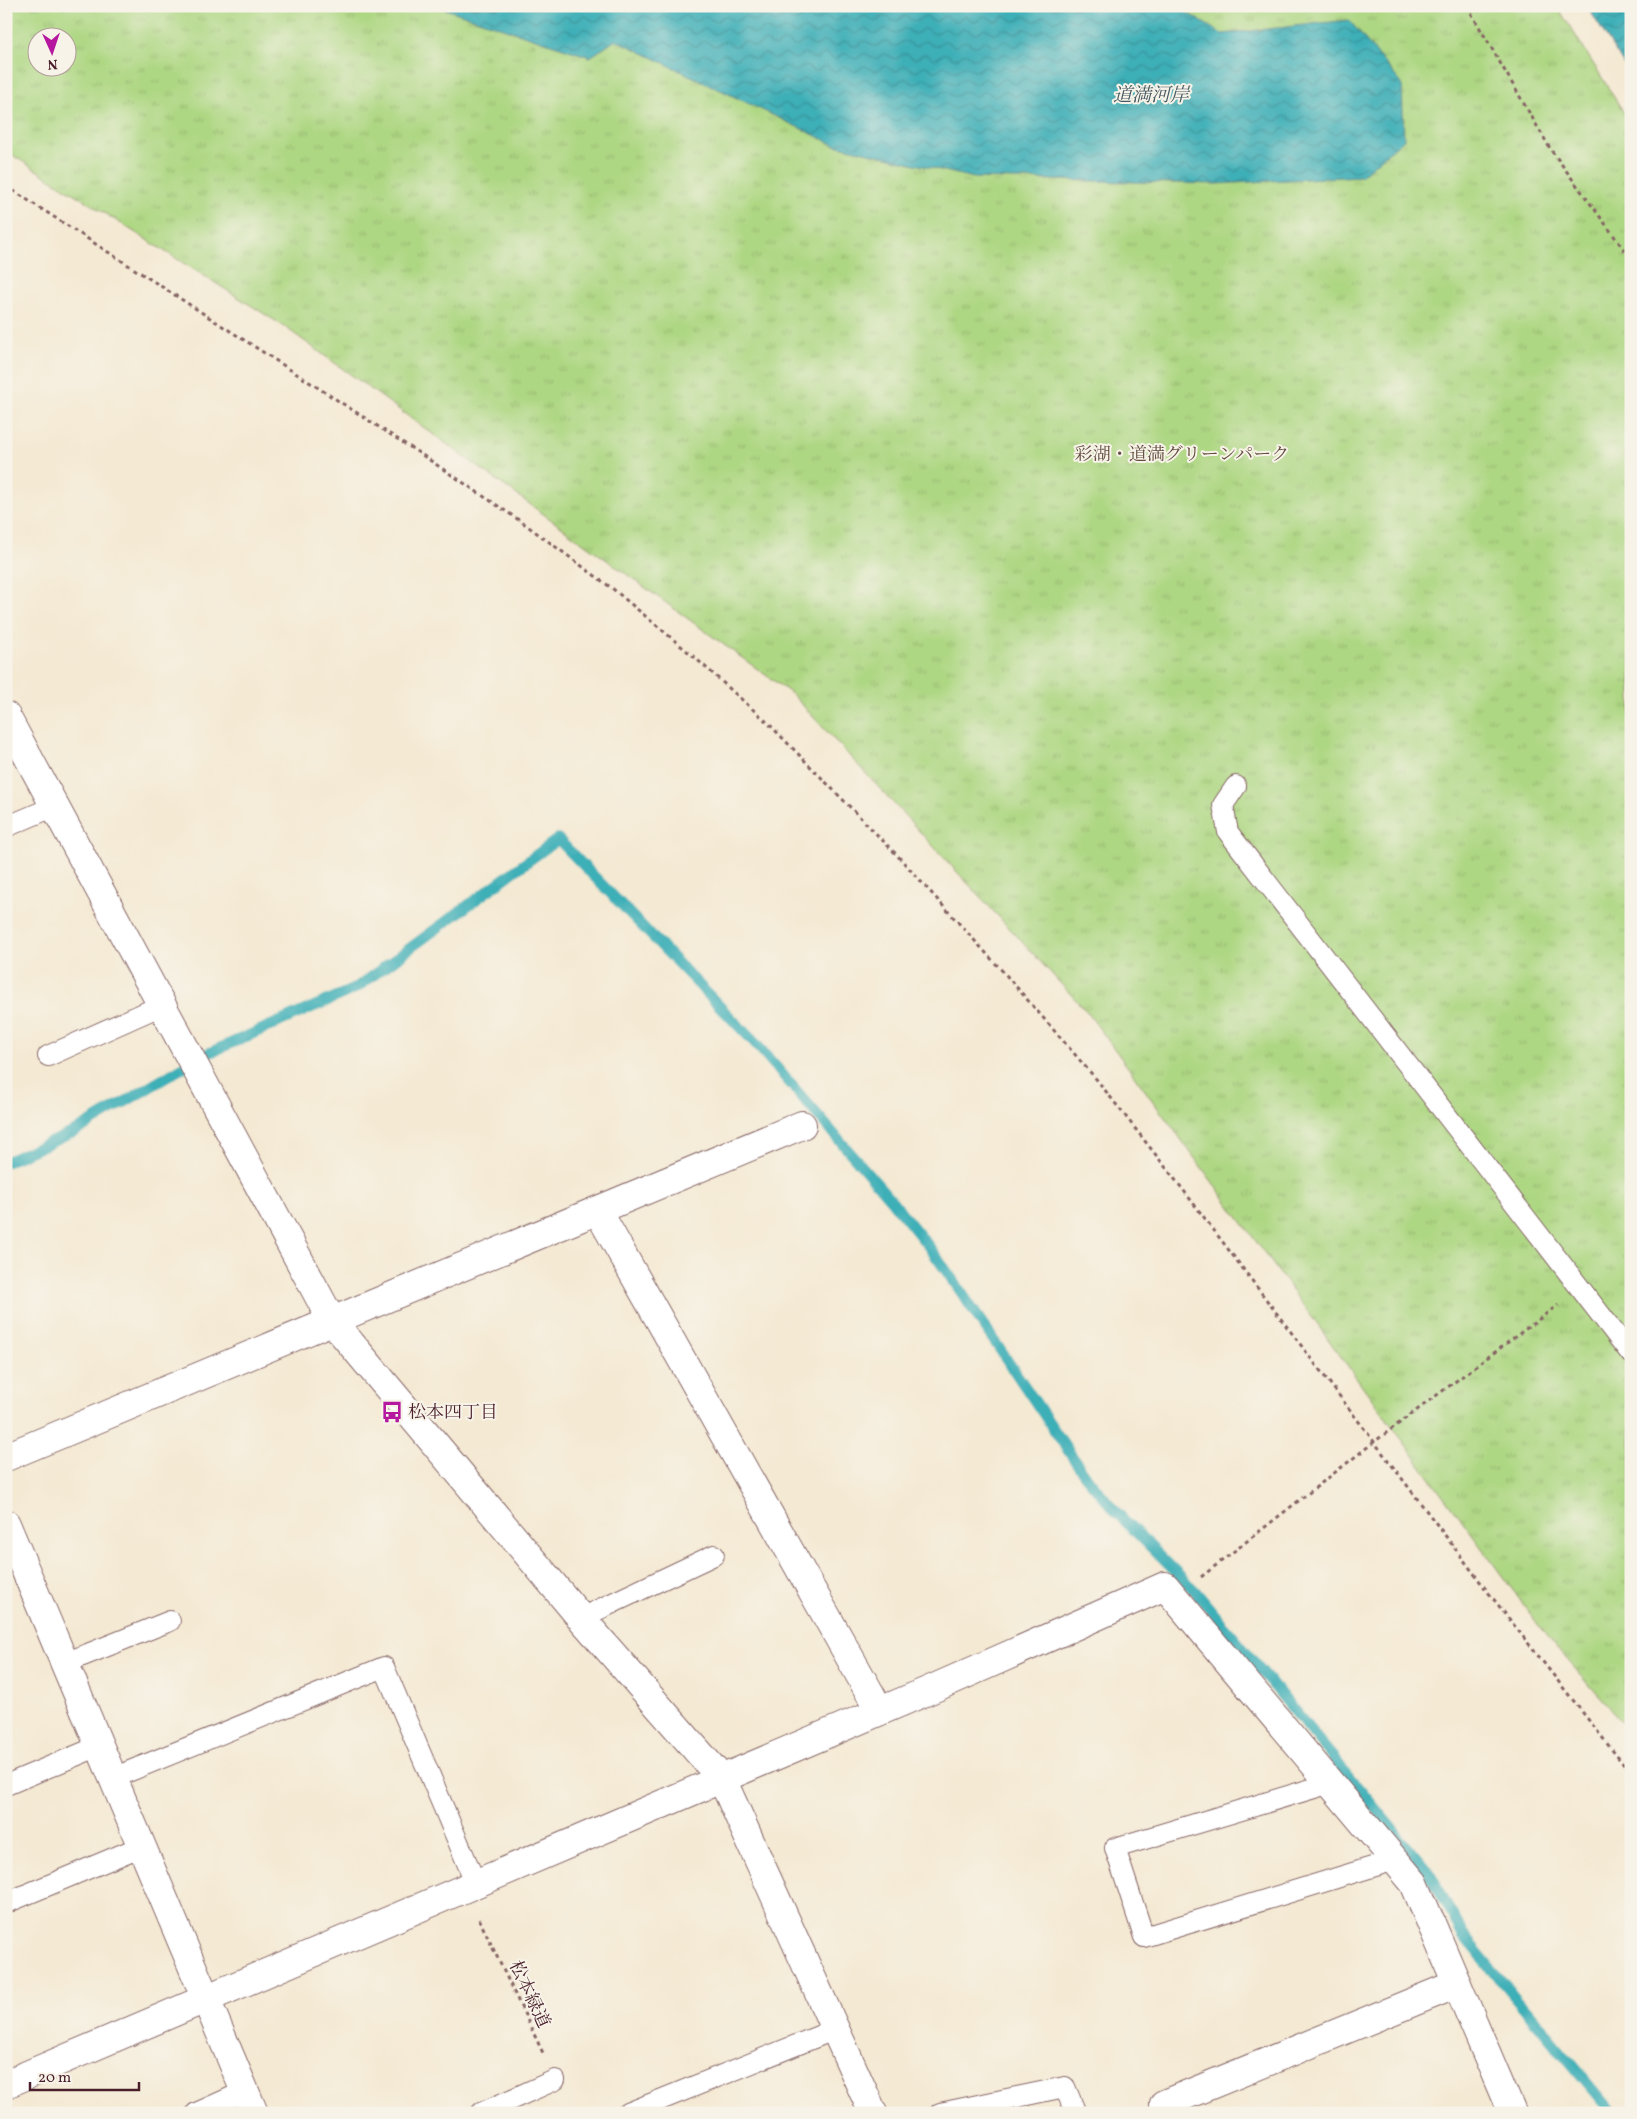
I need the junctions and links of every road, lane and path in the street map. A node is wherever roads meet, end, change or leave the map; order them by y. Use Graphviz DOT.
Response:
graph roads {
  1 [pos="1467,6"];
  2 [pos="6,186"];
  3 [pos="1631,259"];
  4 [pos="6,716"];
  5 [pos="13,742"];
  6 [pos="1236,786"];
  7 [pos="55,806"];
  8 [pos="6,827"];
  9 [pos="162,1005"];
  10 [pos="48,1056"];
  11 [pos="802,1125"];
  12 [pos="598,1211"];
  13 [pos="1580,1288"];
  14 [pos="332,1321"];
  15 [pos="1631,1354"];
  16 [pos="1374,1442"];
  17 [pos="6,1457"];
  18 [pos="6,1524"];
  19 [pos="714,1555"];
  20 [pos="1174,1598"];
  21 [pos="581,1618"];
  22 [pos="170,1620"];
  23 [pos="65,1663"];
  24 [pos="880,1711"];
  25 [pos="100,1746"];
  26 [pos="1631,1774"];
  27 [pos="113,1778"];
  28 [pos="722,1779"];
  29 [pos="1331,1783"];
  30 [pos="6,1785"];
  31 [pos="142,1846"];
  32 [pos="1395,1860"];
  33 [pos="470,1886"];
  34 [pos="6,1904"];
  35 [pos="1457,1984"];
  36 [pos="206,1999"];
  37 [pos="836,2030"];
  38 [pos="555,2080"];
  39 [pos="6,2084"];
  40 [pos="250,2102"];
  41 [pos="196,2113"];
  42 [pos="481,2113"];
  43 [pos="628,2113"];
  44 [pos="874,2113"];
  45 [pos="940,2113"];
  46 [pos="1076,2113"];
  47 [pos="1168,2113"];
  48 [pos="1512,2113"];
  1 -- 3 [label="path"];
  2 -- 16 [label="path"];
  4 -- 5 [label="street"];
  5 -- 7 [label="street"];
  6 -- 13 [label="lane"];
  7 -- 8 [label="lane"];
  7 -- 9 [label="street"];
  9 -- 10 [label="lane"];
  9 -- 14 [label="street"];
  11 -- 12 [label="street"];
  12 -- 14 [label="street"];
  12 -- 24 [label="street"];
  13 -- 15 [label="lane"];
  13 -- 16 [label="path"];
  14 -- 17 [label="street"];
  14 -- 21 [label="street"];
  16 -- 20 [label="path"];
  16 -- 26 [label="path"];
  18 -- 23 [label="street"];
  19 -- 21 [label="lane"];
  20 -- 24 [label="street"];
  20 -- 29 [label="street"];
  21 -- 28 [label="street"];
  22 -- 23 [label="lane"];
  23 -- 25 [label="street"];
  24 -- 28 [label="street"];
  25 -- 27 [label="street"];
  25 -- 30 [label="lane"];
  27 -- 31 [label="street"];
  27 -- 33 [label="lane"];
  28 -- 33 [label="street"];
  28 -- 37 [label="street"];
  29 -- 32 [label="street"];
  29 -- 32 [label="lane"];
  31 -- 34 [label="lane"];
  31 -- 36 [label="street"];
  32 -- 35 [label="street"];
  33 -- 36 [label="street"];
  33 -- 38 [label="path, 松本緑道"];
  35 -- 47 [label="street"];
  35 -- 48 [label="street"];
  36 -- 39 [label="street"];
  36 -- 40 [label="street"];
  37 -- 43 [label="lane"];
  37 -- 44 [label="street"];
  38 -- 42 [label="lane"];
  40 -- 41 [label="lane"];
  45 -- 46 [label="lane"];
}
